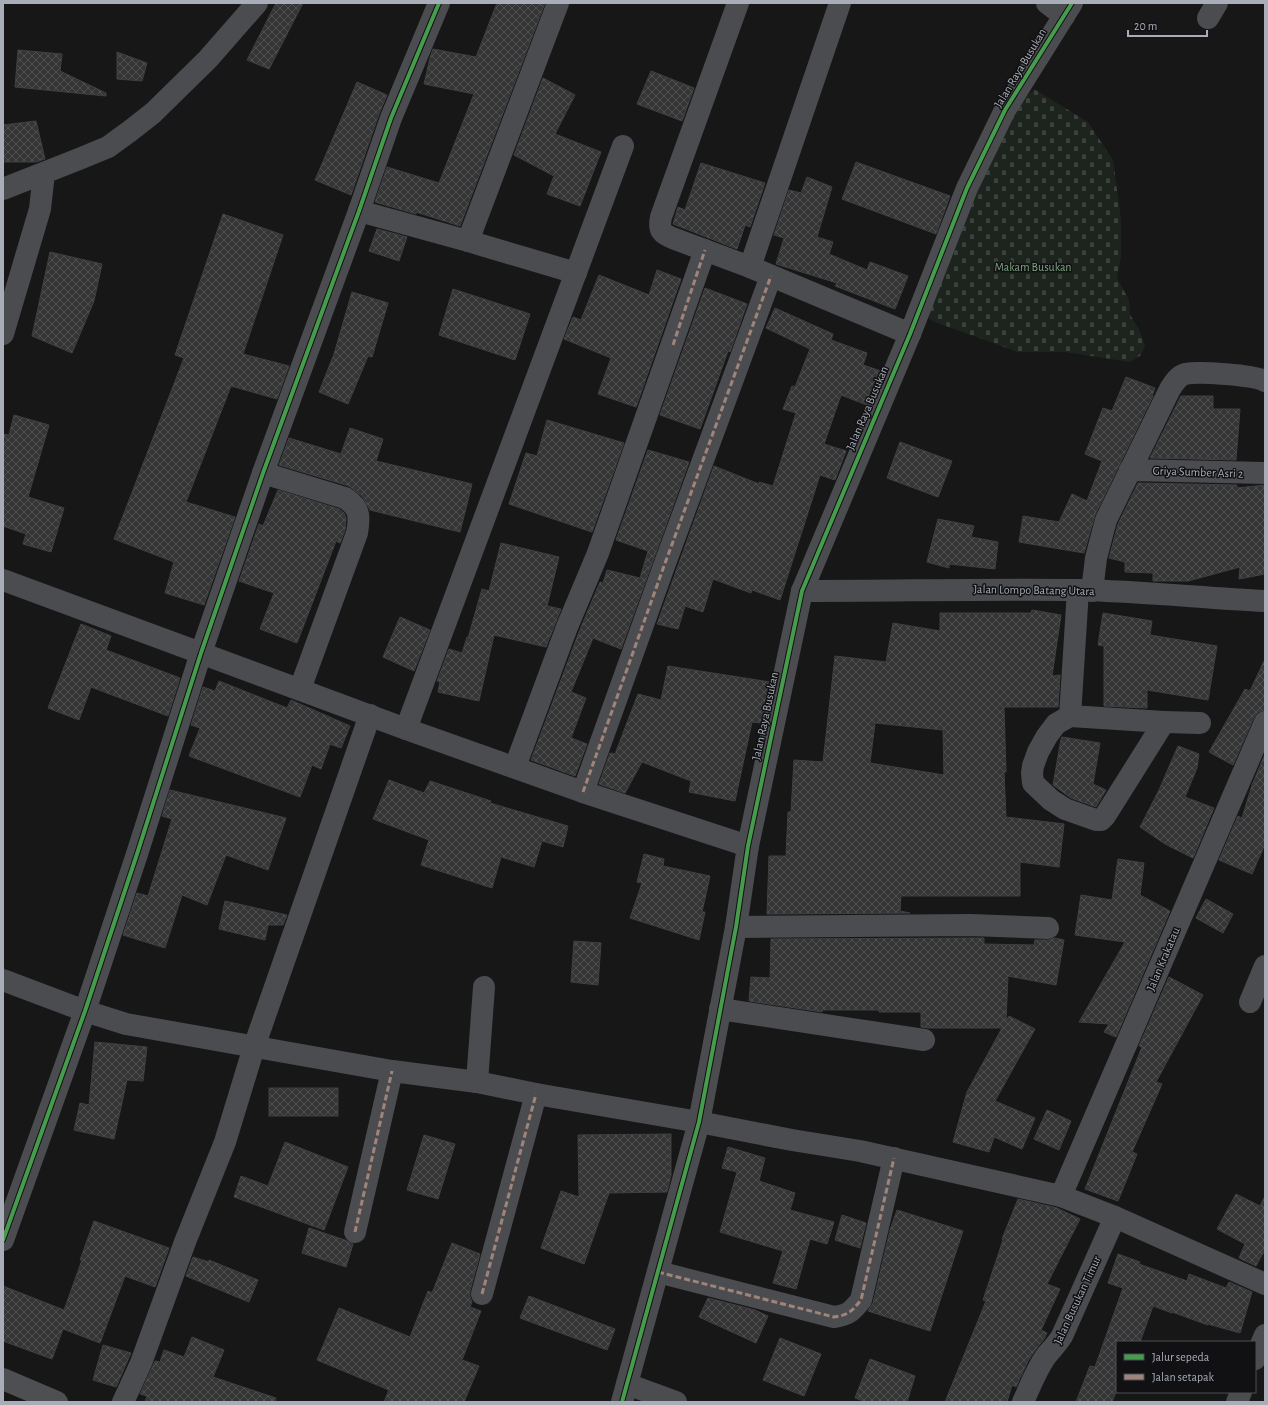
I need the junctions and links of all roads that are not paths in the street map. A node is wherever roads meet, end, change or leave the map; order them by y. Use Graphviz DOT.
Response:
graph roads {
  1 [pos="257,3"];
  2 [pos="439,3"];
  3 [pos="558,3"];
  4 [pos="738,3"];
  5 [pos="840,3"];
  6 [pos="1061,7"];
  7 [pos="622,146"];
  8 [pos="44,173"];
  9 [pos="3,189"];
  10 [pos="359,211"];
  11 [pos="468,241"];
  12 [pos="705,250"];
  13 [pos="750,267"];
  14 [pos="576,273"];
  15 [pos="771,276"];
  16 [pos="3,334"];
  17 [pos="910,334"];
  18 [pos="1265,381"];
  19 [pos="1130,470"];
  20 [pos="263,473"];
  21 [pos="1265,474"];
  22 [pos="3,580"];
  23 [pos="802,591"];
  24 [pos="1085,591"];
  25 [pos="1265,602"];
  26 [pos="201,653"];
  27 [pos="300,689"];
  28 [pos="370,715"];
  29 [pos="1070,716"];
  30 [pos="1164,722"];
  31 [pos="1265,722"];
  32 [pos="1200,723"];
  33 [pos="406,729"];
  34 [pos="515,767"];
  35 [pos="583,792"];
  36 [pos="748,846"];
  37 [pos="736,927"];
  38 [pos="1048,928"];
  39 [pos="1265,966"];
  40 [pos="3,980"];
  41 [pos="484,987"];
  42 [pos="1250,1002"];
  43 [pos="720,1009"];
  44 [pos="85,1011"];
  45 [pos="924,1040"];
  46 [pos="254,1047"];
  47 [pos="392,1071"];
  48 [pos="477,1082"];
  49 [pos="536,1094"];
  50 [pos="700,1122"];
  51 [pos="894,1158"];
  52 [pos="1060,1196"];
  53 [pos="1115,1217"];
  54 [pos="355,1232"];
  55 [pos="3,1240"];
  56 [pos="658,1272"];
  57 [pos="1265,1284"];
  58 [pos="482,1294"];
  59 [pos="1265,1335"];
  60 [pos="1256,1357"];
  61 [pos="3,1379"];
  62 [pos="624,1393"];
  63 [pos="50,1401"];
  64 [pos="124,1402"];
  65 [pos="676,1402"];
  66 [pos="1023,1402"];
  1 -- 8 [label="street"];
  2 -- 10 [label="street"];
  3 -- 11 [label="street"];
  4 -- 12 [label="street"];
  5 -- 13 [label="street"];
  6 -- 17 [label="street, Jalan Raya Busukan"];
  7 -- 14 [label="street"];
  8 -- 9 [label="street"];
  8 -- 16 [label="street"];
  10 -- 11 [label="street"];
  10 -- 20 [label="street"];
  11 -- 14 [label="street"];
  12 -- 13 [label="street"];
  12 -- 34 [label="street"];
  13 -- 15 [label="street"];
  14 -- 33 [label="street"];
  15 -- 17 [label="street"];
  15 -- 35 [label="street"];
  17 -- 23 [label="street, Jalan Raya Busukan"];
  18 -- 19 [label="street, Griya Sumber Asri 2"];
  19 -- 21 [label="street, Griya Sumber Asri 2"];
  19 -- 24 [label="street, Griya Sumber Asri 2"];
  20 -- 26 [label="street"];
  20 -- 27 [label="street"];
  22 -- 26 [label="street"];
  23 -- 24 [label="street, Jalan Lompo Batang Utara"];
  23 -- 36 [label="street, Jalan Raya Busukan"];
  24 -- 25 [label="street, Jalan Lompo Batang Utara"];
  24 -- 29 [label="street, Griya Sumber Asri 2"];
  26 -- 27 [label="street"];
  26 -- 44 [label="street"];
  27 -- 28 [label="street"];
  28 -- 33 [label="street"];
  28 -- 46 [label="street"];
  29 -- 30 [label="street"];
  29 -- 30 [label="street"];
  30 -- 32 [label="street"];
  31 -- 52 [label="street, Jalan Krakatau"];
  33 -- 34 [label="street"];
  34 -- 35 [label="street"];
  35 -- 36 [label="street"];
  36 -- 37 [label="street, Jalan Raya Busukan"];
  37 -- 38 [label="street"];
  37 -- 43 [label="street, Jalan Raya Busukan"];
  39 -- 42 [label="street"];
  40 -- 44 [label="street"];
  41 -- 48 [label="street"];
  43 -- 45 [label="street"];
  43 -- 50 [label="street, Jalan Raya Busukan"];
  44 -- 46 [label="street"];
  44 -- 55 [label="street"];
  46 -- 47 [label="street"];
  46 -- 64 [label="street"];
  47 -- 48 [label="street"];
  47 -- 54 [label="street"];
  48 -- 49 [label="street"];
  49 -- 50 [label="street"];
  49 -- 58 [label="street"];
  50 -- 51 [label="street"];
  50 -- 56 [label="street, Jalan Raya Busukan"];
  51 -- 52 [label="street"];
  51 -- 56 [label="street"];
  52 -- 53 [label="street"];
  53 -- 57 [label="street"];
  53 -- 66 [label="street, Jalan Busukan Timur"];
  56 -- 62 [label="street, Jalan Raya Busukan"];
  59 -- 60 [label="street"];
  61 -- 63 [label="main road"];
  62 -- 65 [label="street"];
}
